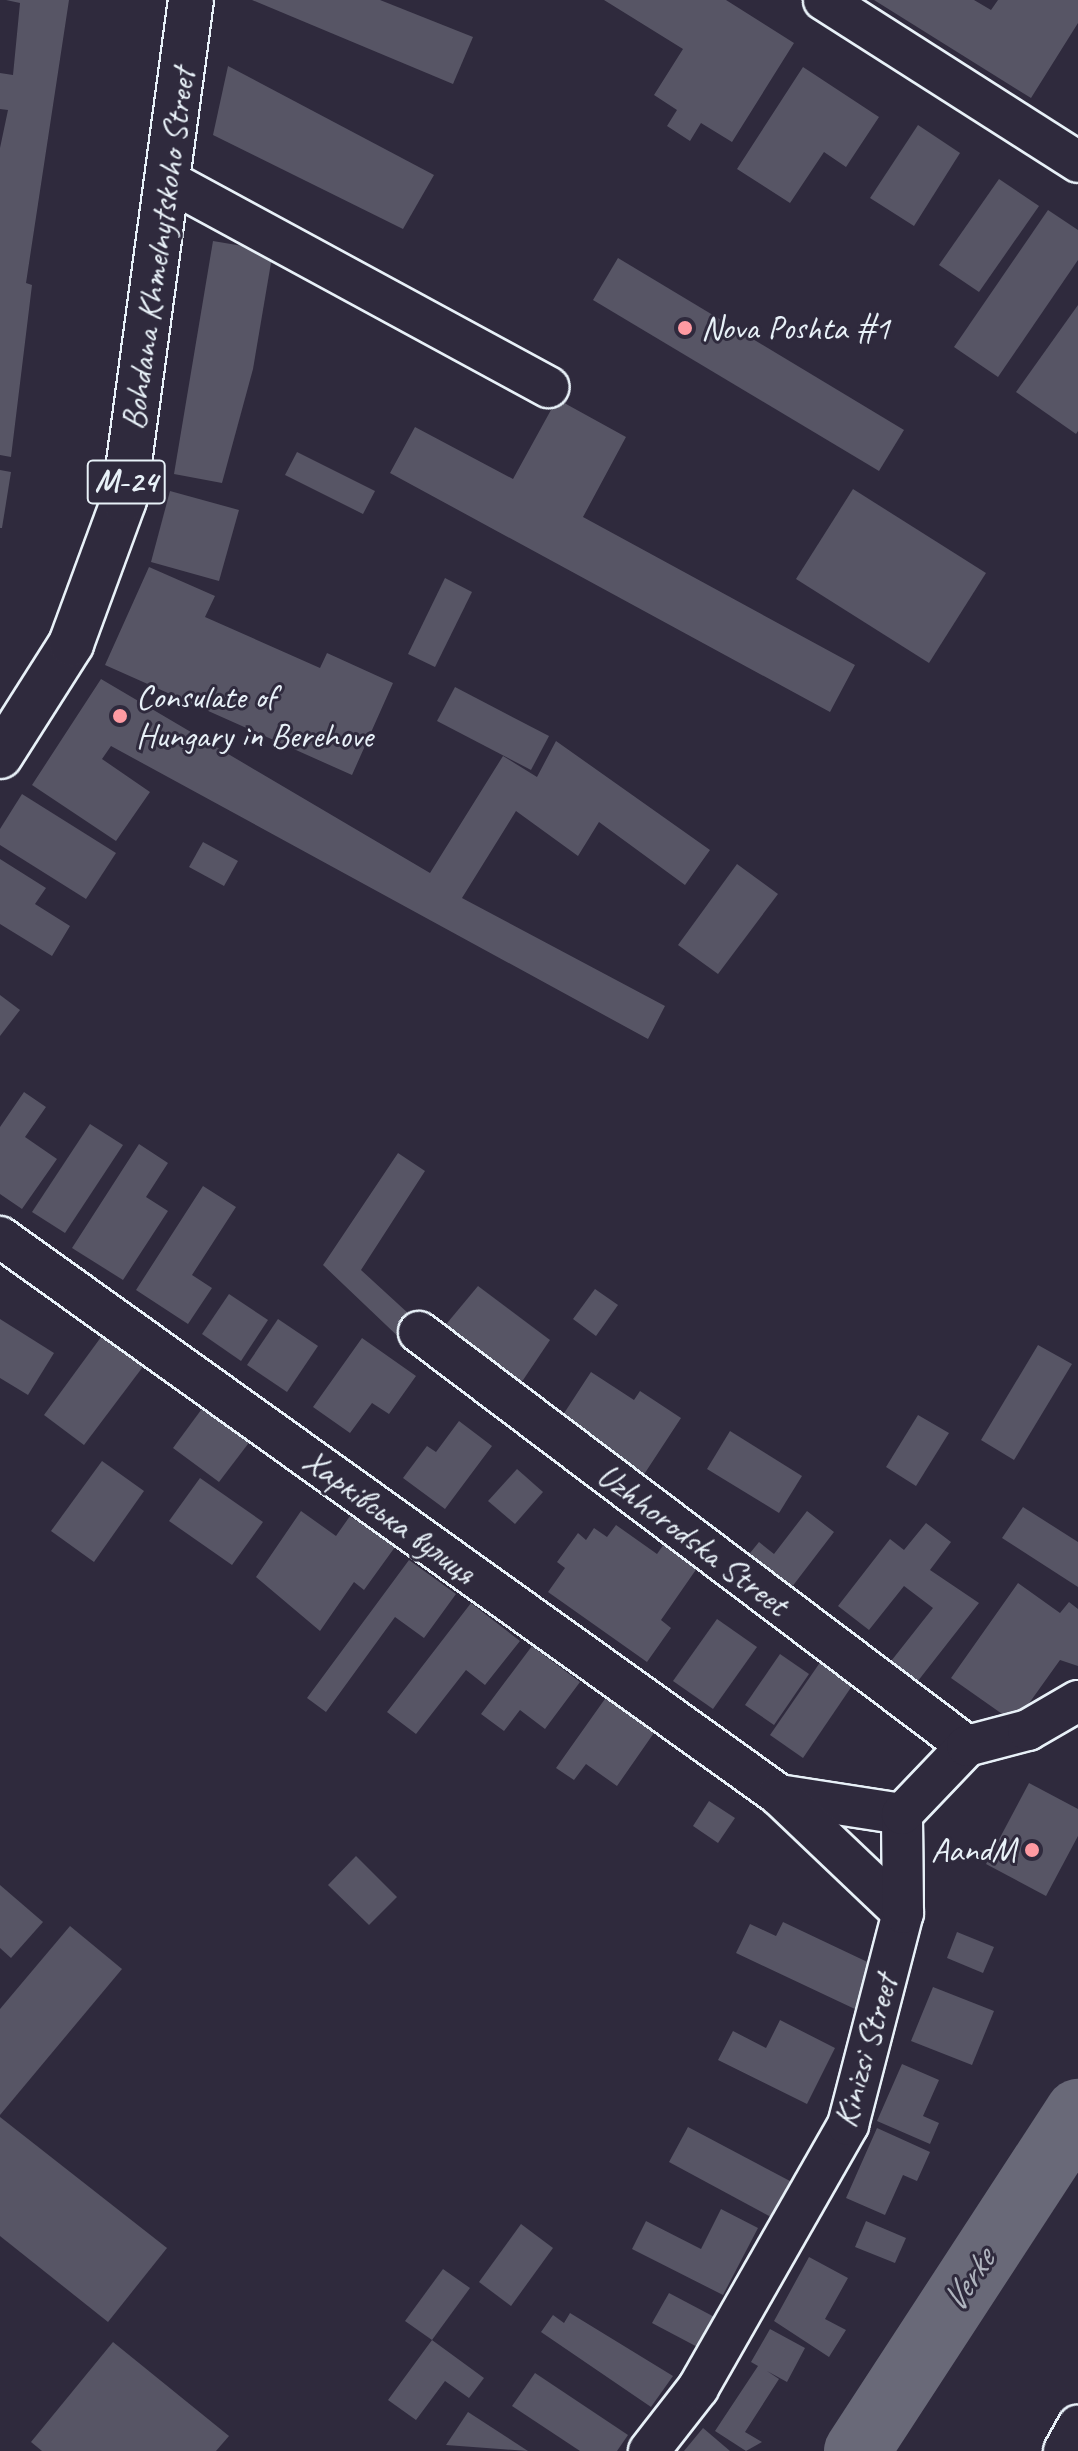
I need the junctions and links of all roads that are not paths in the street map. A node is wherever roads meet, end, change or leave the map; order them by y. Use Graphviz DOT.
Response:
graph roads {
  1 [pos="191,0"];
  2 [pos="824,0"];
  3 [pos="1078,162"];
  4 [pos="167,180"];
  5 [pos="549,387"];
  6 [pos="0,756"];
  7 [pos="0,1237"];
  8 [pos="419,1332"];
  9 [pos="1078,1701"];
  10 [pos="967,1746"];
  11 [pos="779,1795"];
  12 [pos="902,1814"];
  13 [pos="903,1913"];
  14 [pos="1078,2426"];
  15 [pos="649,2451"];
  16 [pos="1064,2451"];
  1 -- 4 [label="highway, Bohdana Khmelnytskoho Street / М-24"];
  2 -- 3 [label="street"];
  4 -- 5 [label="street"];
  4 -- 6 [label="highway, Bohdana Khmelnytskoho Street / М-24"];
  7 -- 11 [label="street, Харківська вулиця"];
  8 -- 10 [label="street, Uzhhorodska Street"];
  9 -- 10 [label="street"];
  10 -- 12 [label="street"];
  11 -- 12 [label="street, Харківська вулиця"];
  11 -- 13 [label="street, Харківська вулиця"];
  12 -- 13 [label="street, Kinizsi Street"];
  13 -- 15 [label="street, Kinizsi Street"];
  14 -- 16 [label="street"];
}
